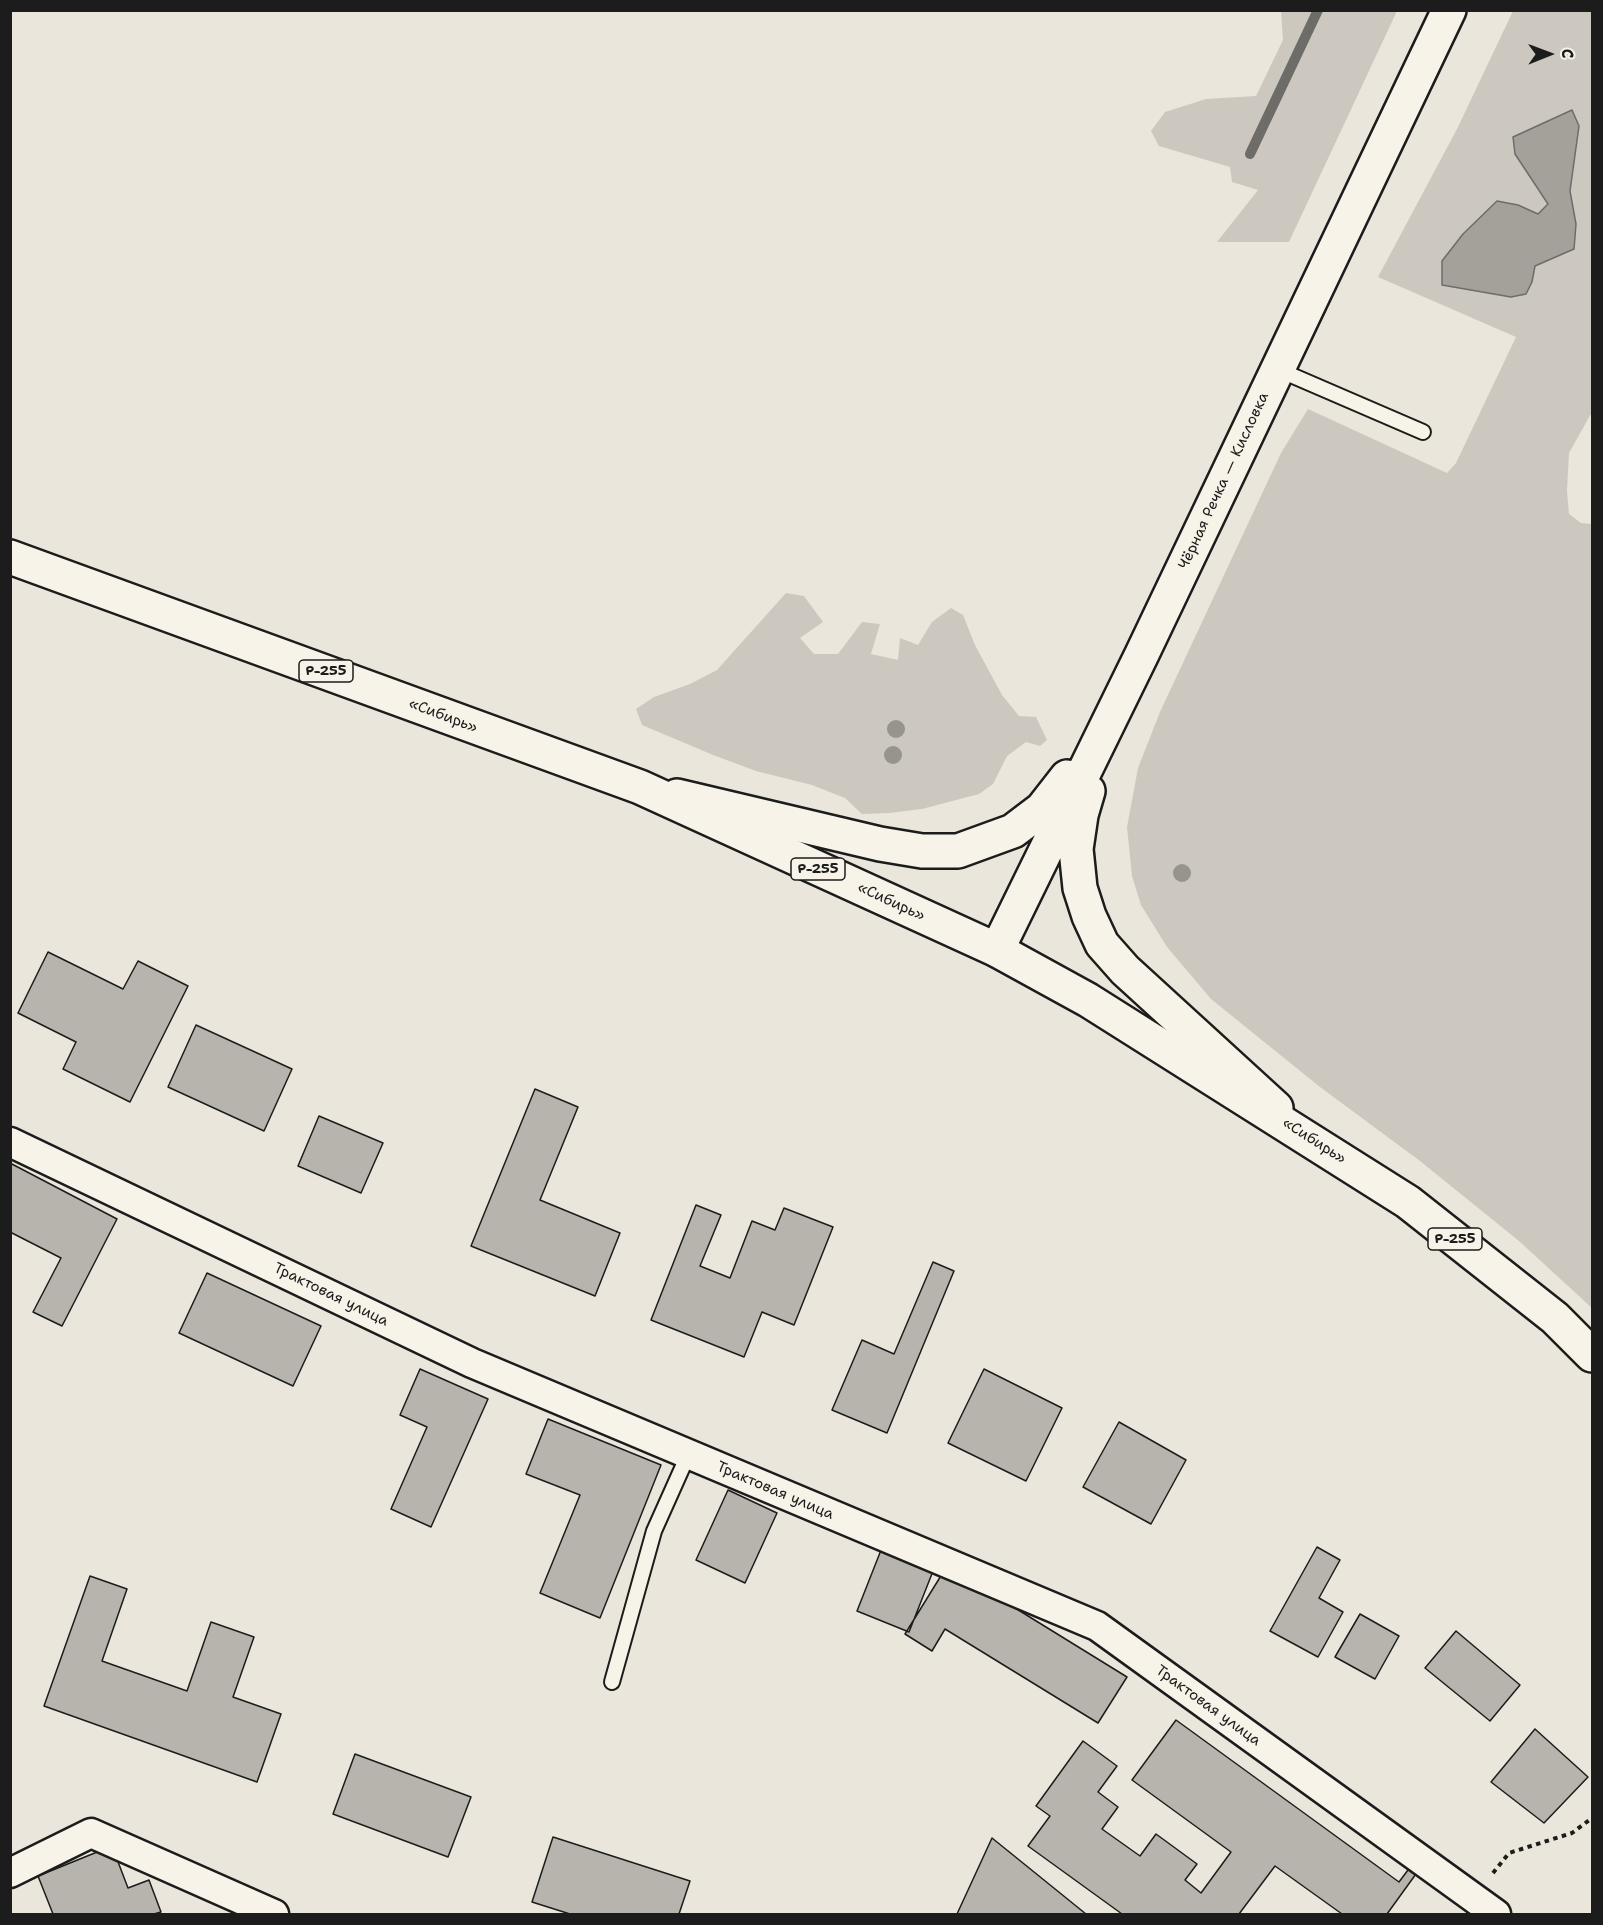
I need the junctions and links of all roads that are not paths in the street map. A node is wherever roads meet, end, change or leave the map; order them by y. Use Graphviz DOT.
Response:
graph roads {
  1 [pos="1449,10"];
  2 [pos="1277,369"];
  3 [pos="1422,432"];
  4 [pos="10,557"];
  5 [pos="1105,729"];
  6 [pos="640,787"];
  7 [pos="997,950"];
  8 [pos="1308,1137"];
  9 [pos="10,1142"];
  10 [pos="1593,1356"];
  11 [pos="688,1455"];
  12 [pos="612,1682"];
  13 [pos="10,1873"];
  14 [pos="262,1912"];
  15 [pos="1496,1914"];
  1 -- 2 [label="main road, Чёрная Речка — Кисловка"];
  2 -- 3 [label="lane"];
  2 -- 5 [label="main road, Чёрная Речка — Кисловка"];
  4 -- 6 [label="main road, «Сибирь» / Р-255"];
  5 -- 6 [label="main road"];
  5 -- 7 [label="main road, Чёрная Речка — Кисловка"];
  5 -- 8 [label="main road"];
  6 -- 7 [label="main road, «Сибирь» / Р-255"];
  7 -- 8 [label="main road, «Сибирь» / Р-255"];
  8 -- 10 [label="main road, «Сибирь» / Р-255"];
  9 -- 11 [label="street, Трактовая улица"];
  11 -- 12 [label="lane"];
  11 -- 15 [label="street, Трактовая улица"];
  13 -- 14 [label="street"];
}
